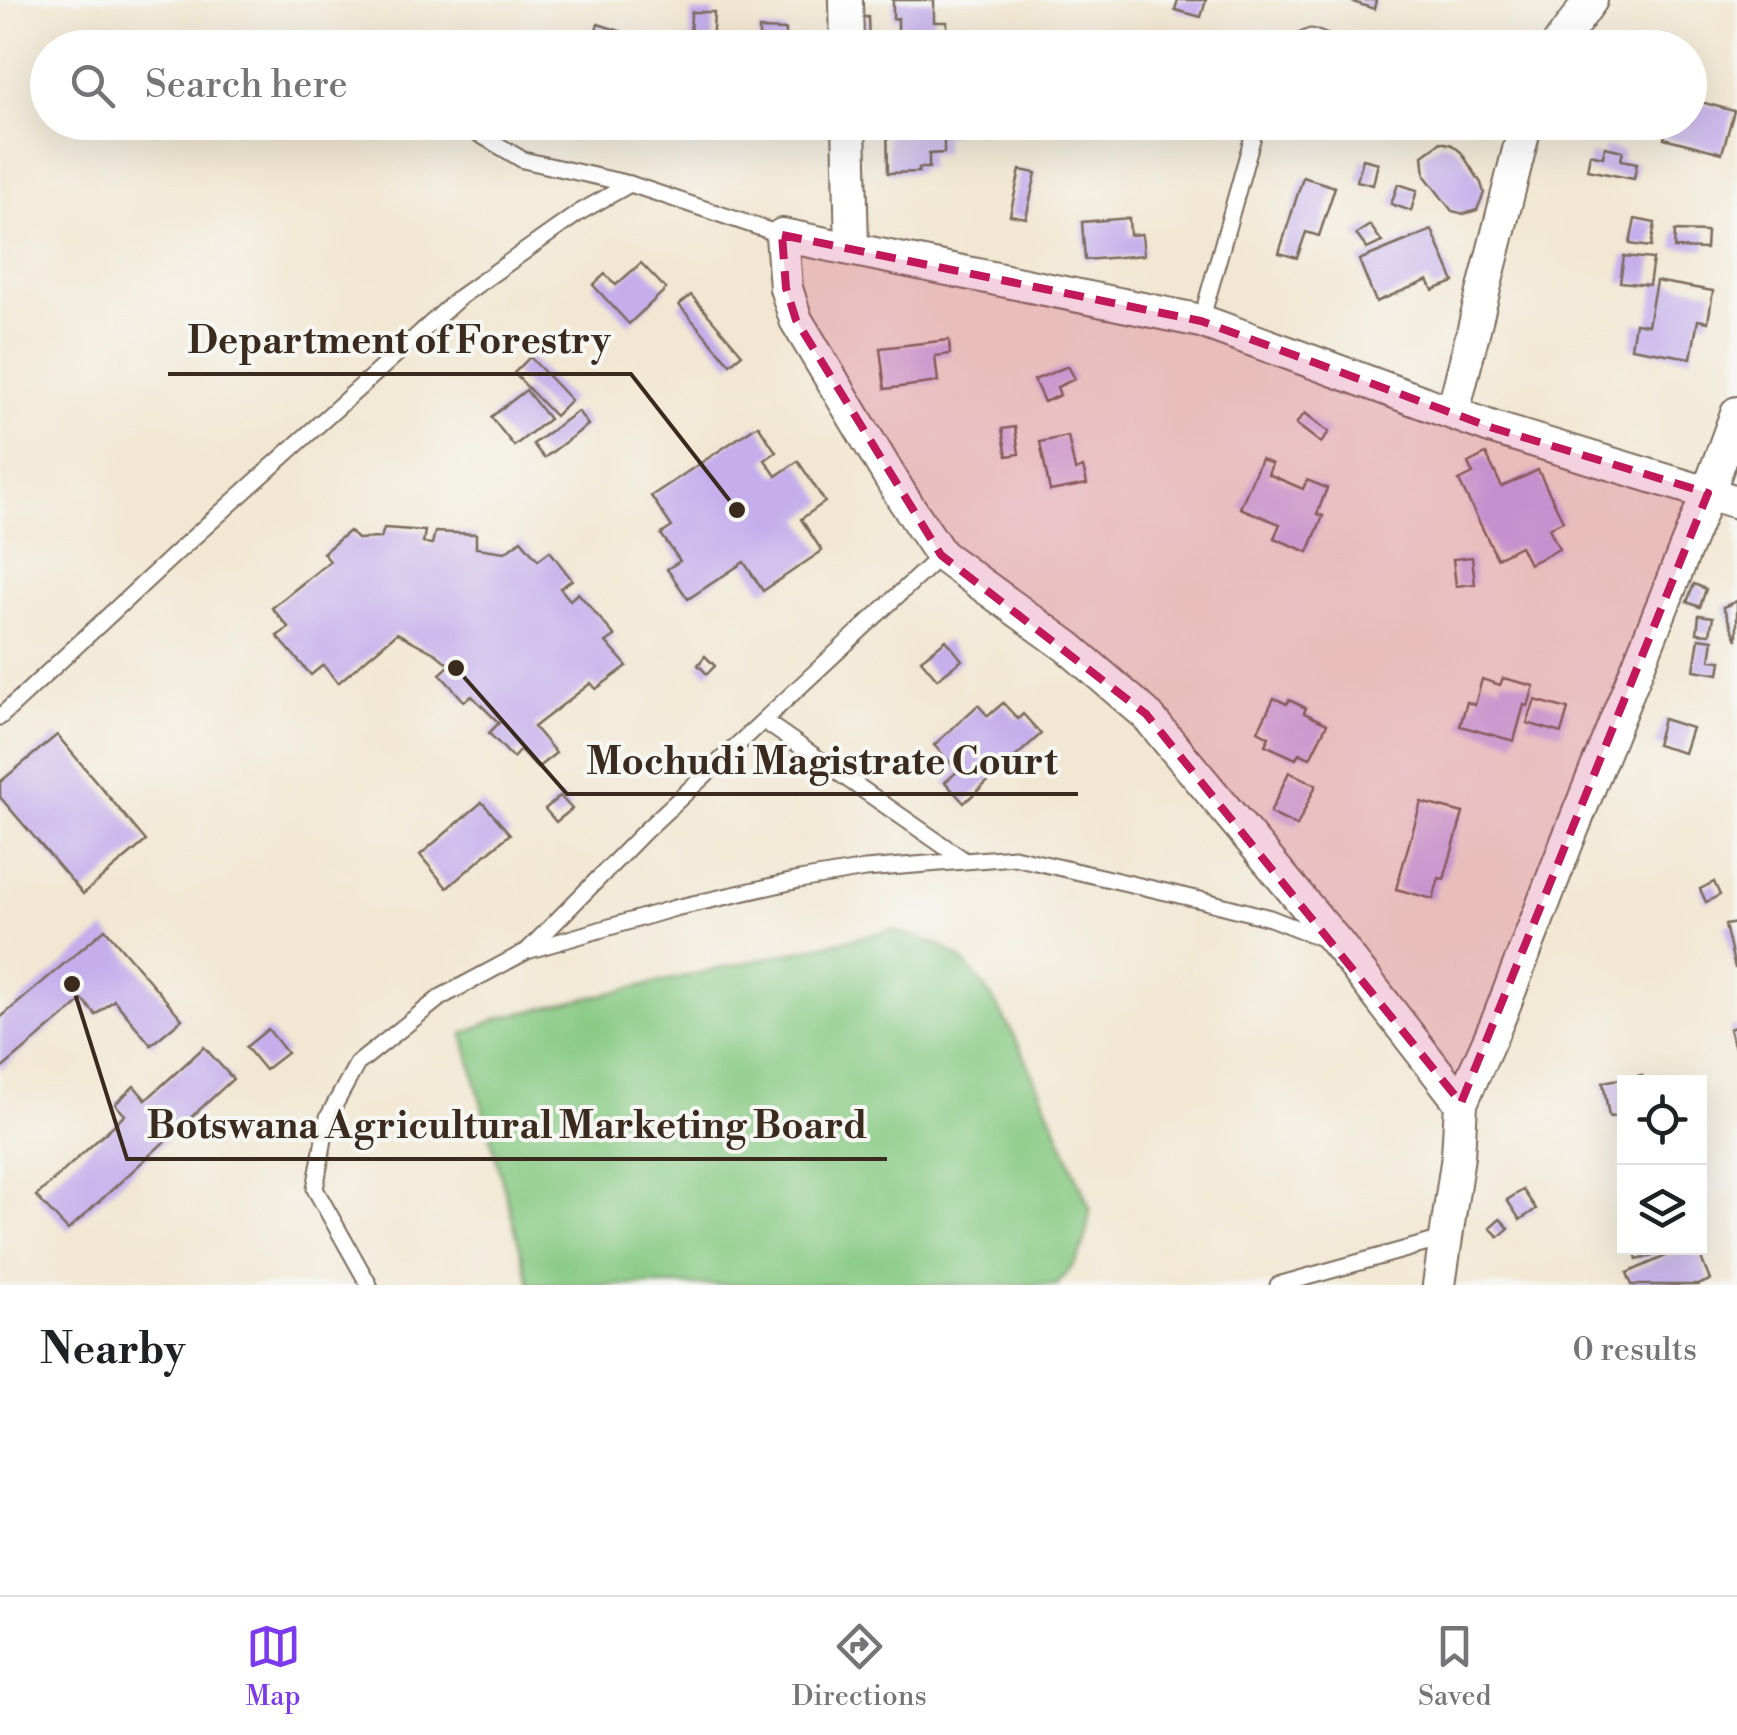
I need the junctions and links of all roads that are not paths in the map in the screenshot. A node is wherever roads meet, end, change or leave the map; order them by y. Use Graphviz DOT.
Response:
graph roads {
  1 [pos="846,0"];
  2 [pos="1591,0"];
  3 [pos="847,30"];
  4 [pos="1569,30"];
  5 [pos="489,140"];
  6 [pos="849,140"];
  7 [pos="1252,140"];
  8 [pos="1521,140"];
  9 [pos="630,184"];
  10 [pos="782,234"];
  11 [pos="852,250"];
  12 [pos="1201,321"];
  13 [pos="1453,412"];
  14 [pos="1737,413"];
  15 [pos="1723,498"];
  16 [pos="941,555"];
  17 [pos="0,717"];
  18 [pos="764,721"];
  19 [pos="964,860"];
  20 [pos="1338,944"];
  21 [pos="527,951"];
  22 [pos="1462,1103"];
  23 [pos="1446,1238"];
  24 [pos="370,1285"];
  25 [pos="1278,1285"];
  26 [pos="1439,1285"];
  1 -- 3 [label="street"];
  2 -- 4 [label="street"];
  5 -- 9 [label="lane"];
  6 -- 11 [label="street"];
  7 -- 12 [label="lane"];
  8 -- 13 [label="street"];
  9 -- 10 [label="lane"];
  9 -- 17 [label="lane"];
  10 -- 11 [label="street"];
  10 -- 16 [label="street"];
  11 -- 12 [label="street"];
  12 -- 13 [label="street"];
  13 -- 15 [label="street"];
  14 -- 15 [label="street"];
  15 -- 22 [label="street"];
  16 -- 18 [label="lane"];
  16 -- 20 [label="street"];
  18 -- 19 [label="lane"];
  18 -- 21 [label="lane"];
  19 -- 20 [label="lane"];
  19 -- 21 [label="lane"];
  20 -- 22 [label="street"];
  21 -- 24 [label="lane"];
  22 -- 23 [label="street"];
  23 -- 25 [label="lane"];
  23 -- 26 [label="street"];
}
